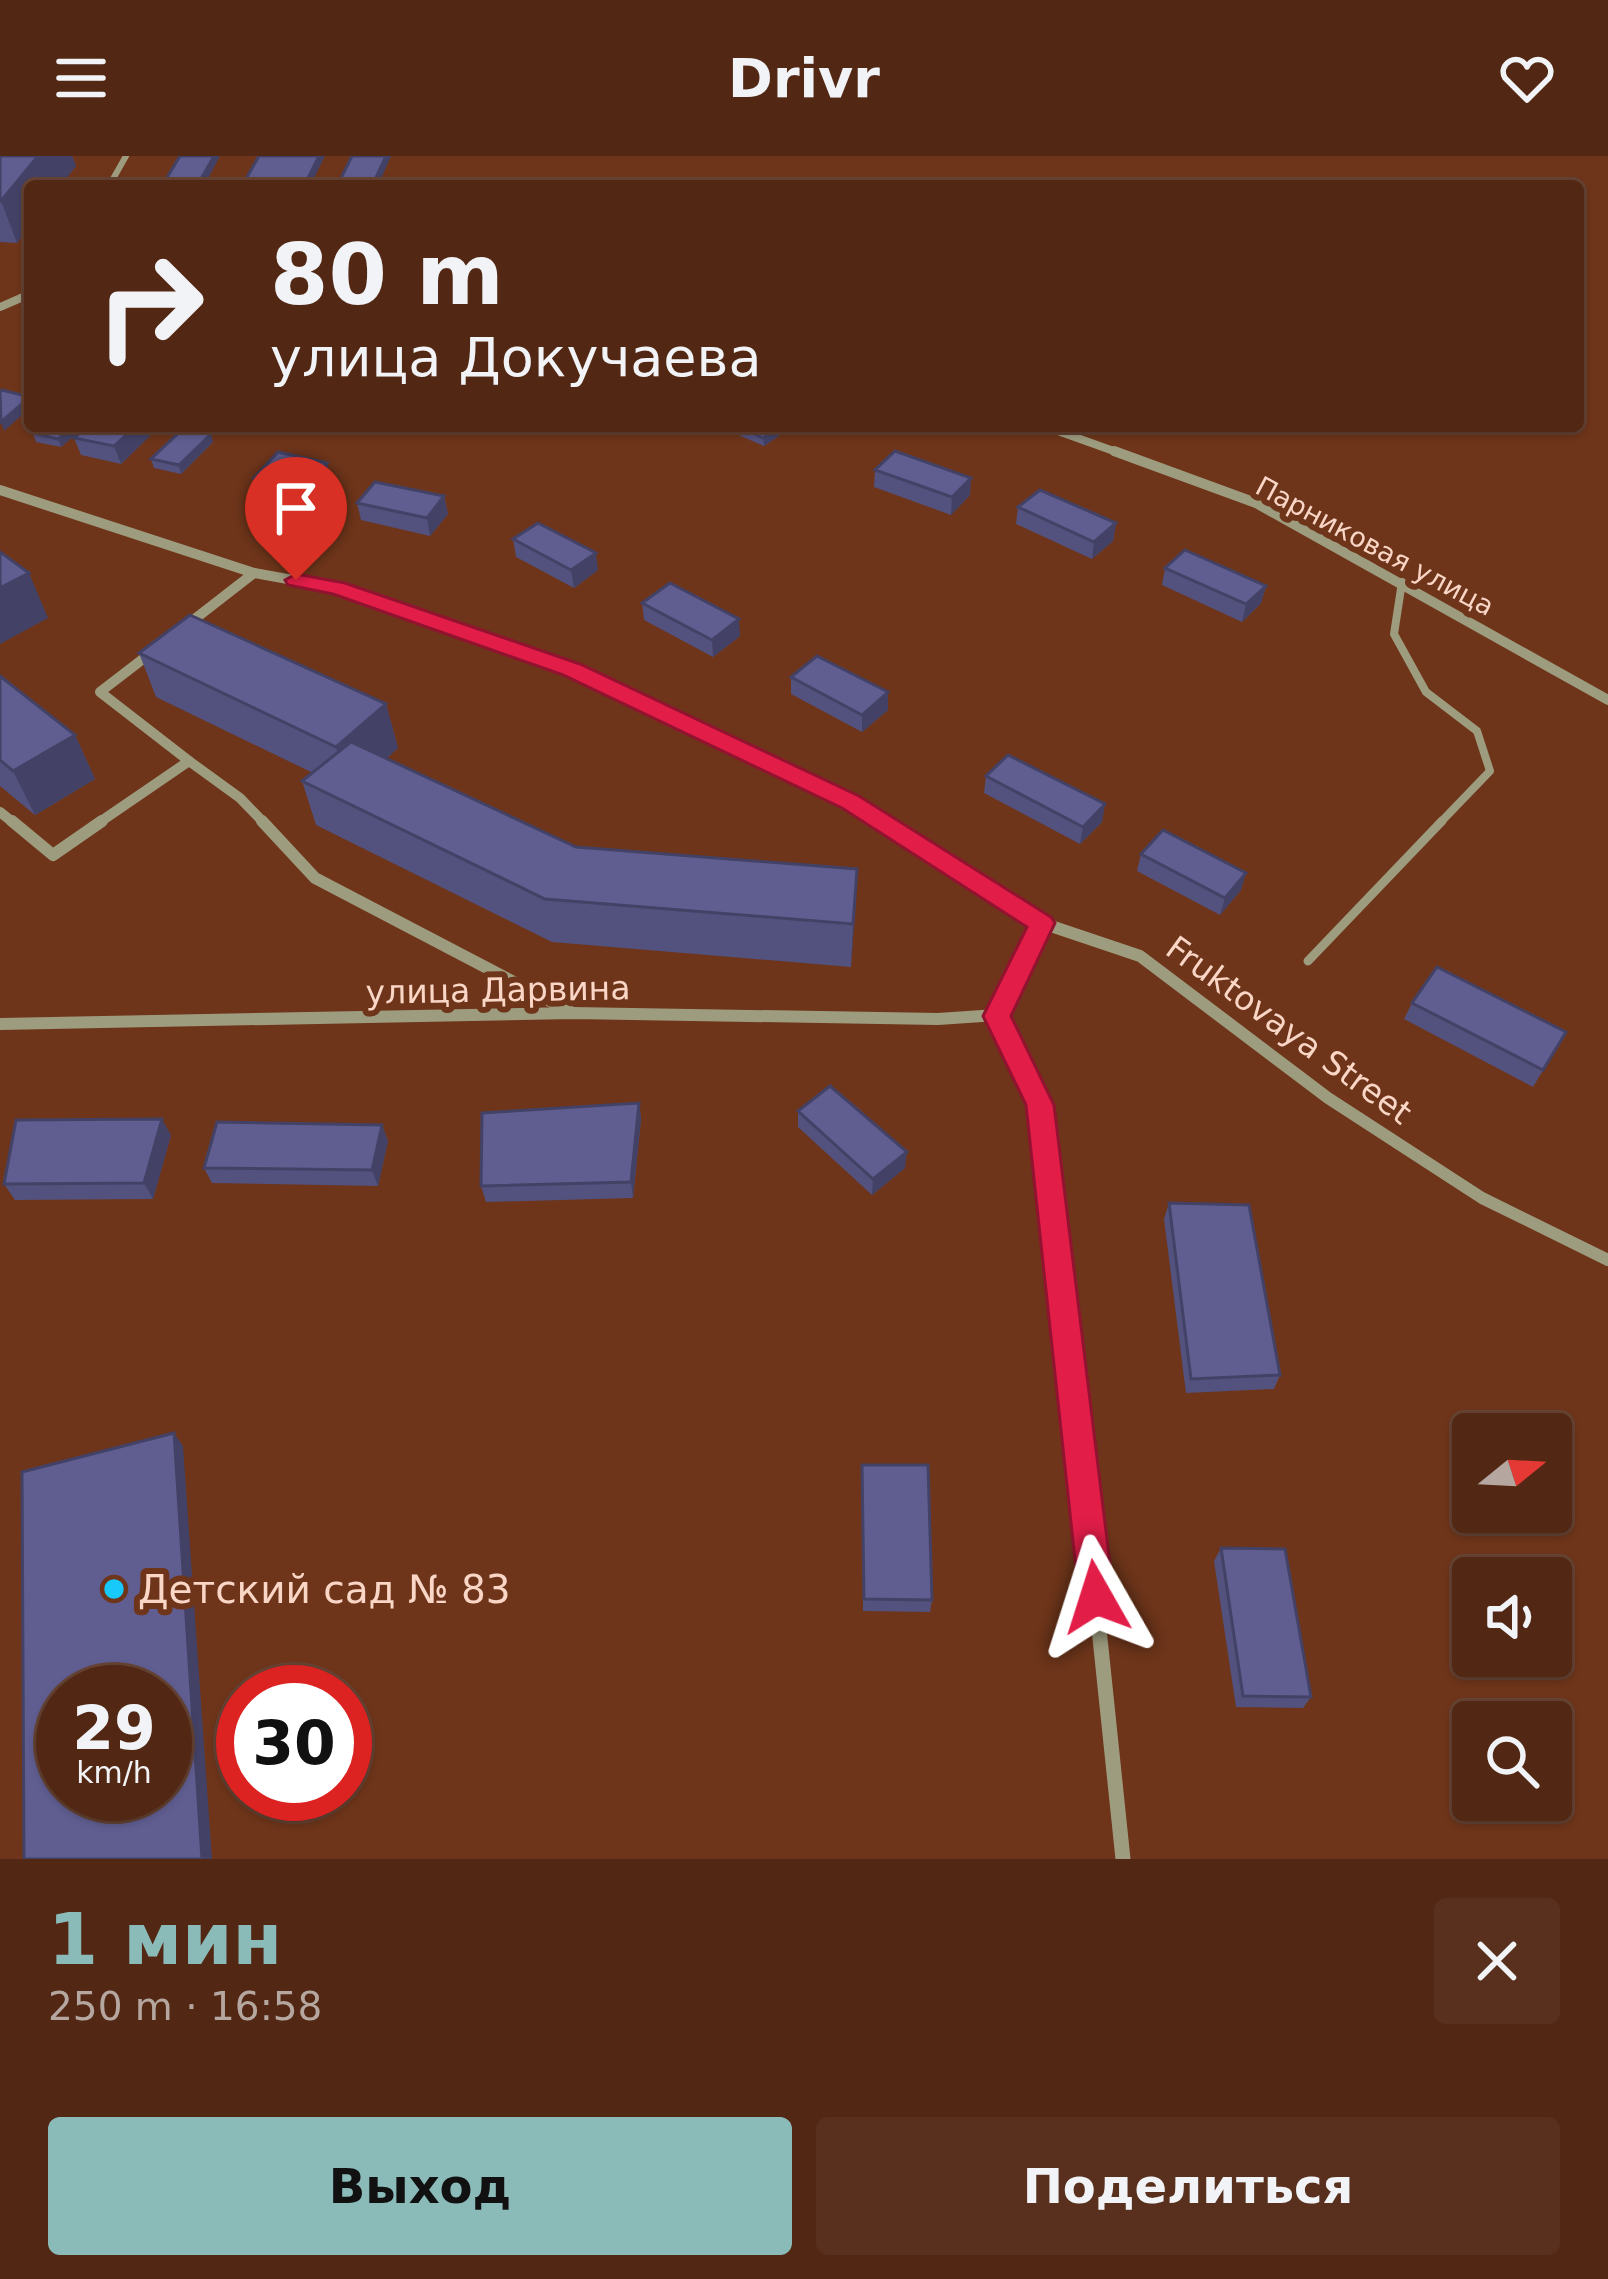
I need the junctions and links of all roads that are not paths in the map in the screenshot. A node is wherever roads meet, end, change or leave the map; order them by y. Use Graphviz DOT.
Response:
graph roads {
  1 [pos="1061,432"];
  2 [pos="0,490"];
  3 [pos="254,573"];
  4 [pos="1402,582"];
  5 [pos="1608,700"];
  6 [pos="189,761"];
  7 [pos="0,812"];
  8 [pos="1042,923"];
  9 [pos="1308,961"];
  10 [pos="573,1013"];
  11 [pos="997,1016"];
  12 [pos="0,1024"];
  13 [pos="1608,1261"];
  14 [pos="1123,1859"];
  1 -- 4 [label="street, Парниковая улица"];
  2 -- 3 [label="street, Fruktovaya Street"];
  3 -- 6 [label="street"];
  3 -- 8 [label="street, Fruktovaya Street"];
  4 -- 5 [label="street, Парниковая улица"];
  4 -- 9 [label="lane"];
  6 -- 7 [label="street"];
  6 -- 10 [label="street"];
  8 -- 11 [label="street"];
  8 -- 13 [label="street, Fruktovaya Street"];
  10 -- 11 [label="street, улица Дарвина"];
  10 -- 12 [label="street, улица Дарвина"];
  11 -- 14 [label="street"];
}
